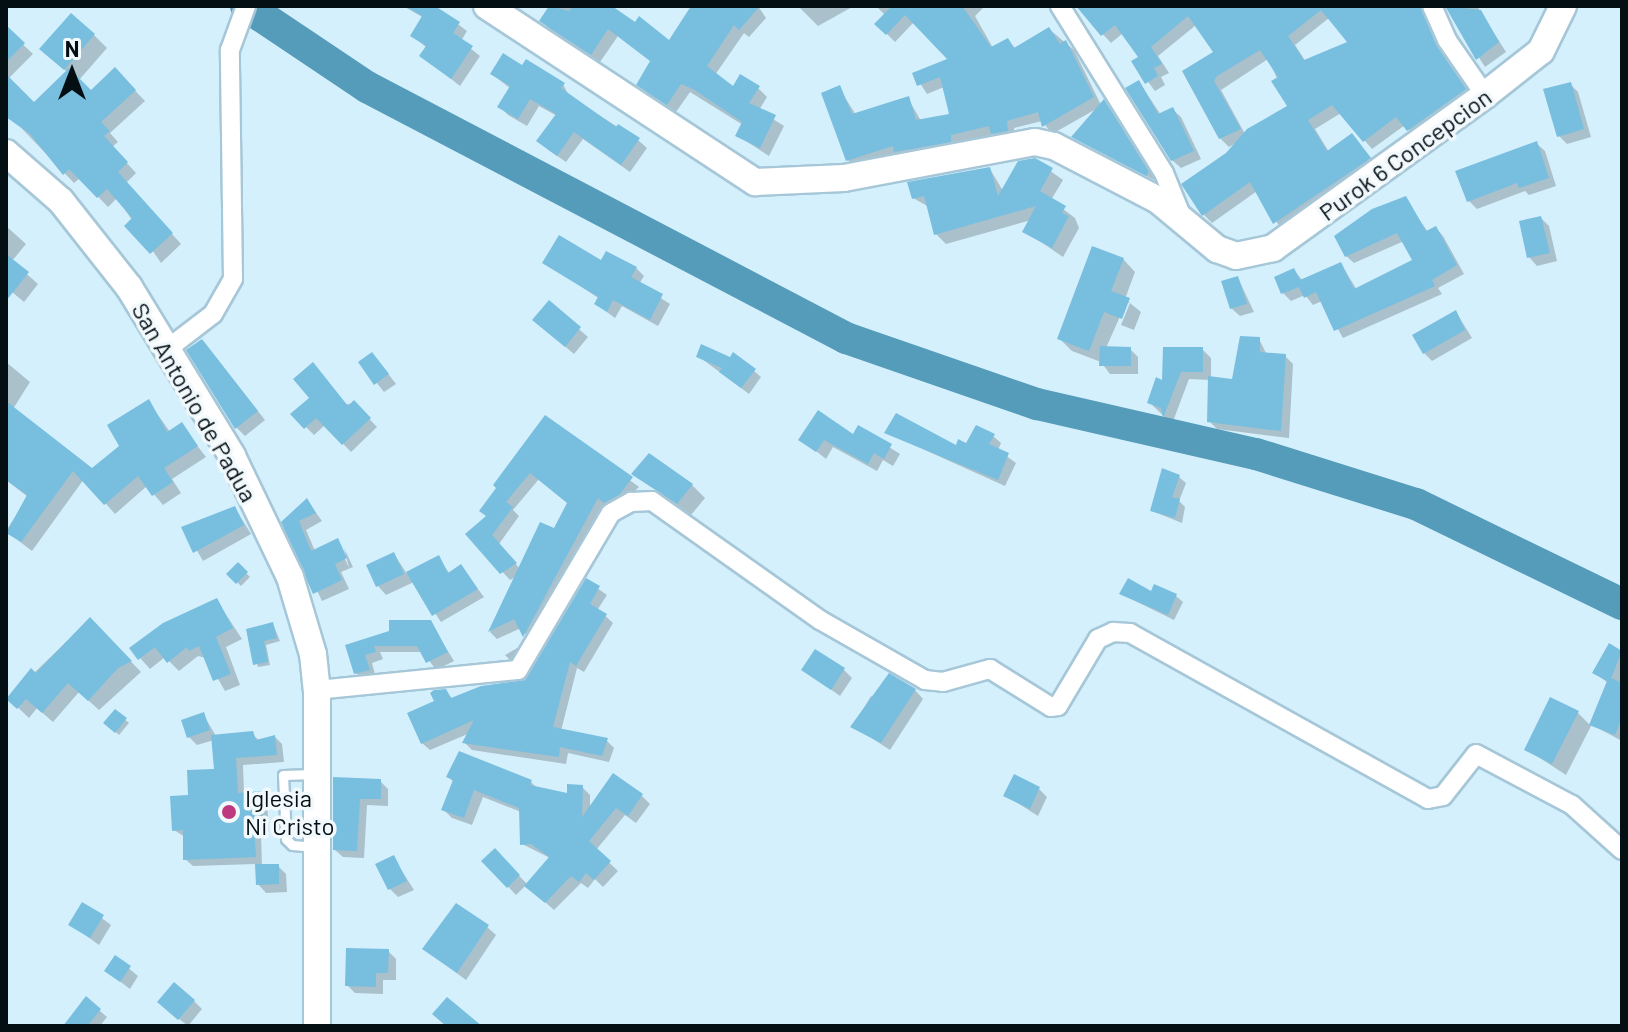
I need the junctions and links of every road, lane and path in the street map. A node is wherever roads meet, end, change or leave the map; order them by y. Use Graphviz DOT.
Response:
graph roads {
  1 [pos="246,6"];
  2 [pos="487,6"];
  3 [pos="1060,6"];
  4 [pos="1432,6"];
  5 [pos="1563,6"];
  6 [pos="1485,95"];
  7 [pos="6,153"];
  8 [pos="1181,215"];
  9 [pos="166,350"];
  10 [pos="317,690"];
  11 [pos="1622,850"];
  12 [pos="317,1026"];
  1 -- 9 [label="street"];
  2 -- 8 [label="street"];
  3 -- 8 [label="street"];
  4 -- 6 [label="street"];
  5 -- 6 [label="street, Purok 6 Concepcion"];
  6 -- 8 [label="street, Purok 6 Concepcion"];
  7 -- 9 [label="street, San Antonio de Padua"];
  9 -- 10 [label="street, San Antonio de Padua"];
  10 -- 11 [label="street"];
  10 -- 12 [label="street, San Antonio de Padua"];
}
